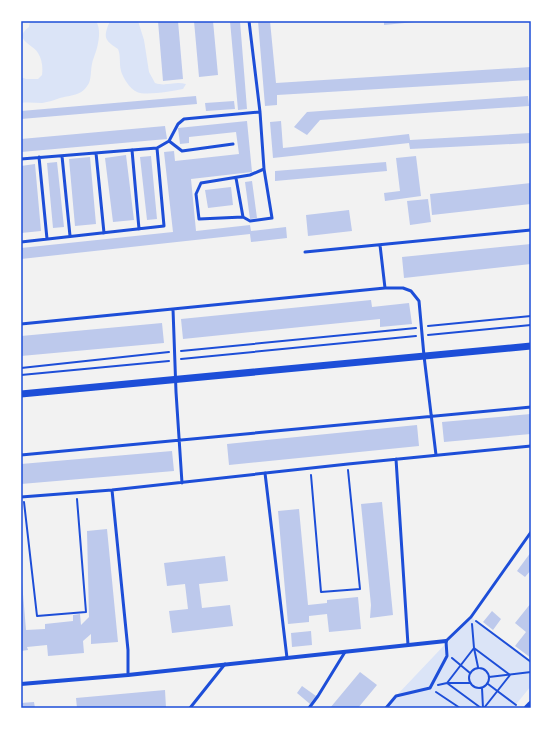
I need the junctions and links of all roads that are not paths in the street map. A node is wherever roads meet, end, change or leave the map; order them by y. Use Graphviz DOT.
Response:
graph roads {
  1 [pos="249,21"];
  2 [pos="260,112"];
  3 [pos="169,142"];
  4 [pos="234,144"];
  5 [pos="157,148"];
  6 [pos="132,150"];
  7 [pos="96,153"];
  8 [pos="62,156"];
  9 [pos="39,157"];
  10 [pos="21,159"];
  11 [pos="264,169"];
  12 [pos="236,178"];
  13 [pos="243,217"];
  14 [pos="139,229"];
  15 [pos="531,230"];
  16 [pos="104,233"];
  17 [pos="70,236"];
  18 [pos="47,239"];
  19 [pos="21,242"];
  20 [pos="380,245"];
  21 [pos="305,252"];
  22 [pos="385,288"];
  23 [pos="173,309"];
  24 [pos="21,324"];
  25 [pos="531,346"];
  26 [pos="424,356"];
  27 [pos="176,380"];
  28 [pos="21,394"];
  29 [pos="531,407"];
  30 [pos="432,416"];
  31 [pos="179,440"];
  32 [pos="531,446"];
  33 [pos="21,455"];
  34 [pos="436,455"];
  35 [pos="396,459"];
  36 [pos="265,473"];
  37 [pos="182,483"];
  38 [pos="112,490"];
  39 [pos="22,497"];
  40 [pos="531,532"];
  41 [pos="446,640"];
  42 [pos="408,645"];
  43 [pos="345,652"];
  44 [pos="287,658"];
  45 [pos="225,664"];
  46 [pos="128,675"];
  47 [pos="21,684"];
  48 [pos="531,705"];
  49 [pos="190,708"];
  50 [pos="309,708"];
  51 [pos="386,708"];
  52 [pos="528,708"];
  1 -- 2 [label="lane"];
  2 -- 3 [label="lane"];
  2 -- 11 [label="lane"];
  3 -- 4 [label="lane"];
  3 -- 5 [label="lane"];
  5 -- 6 [label="lane"];
  5 -- 14 [label="lane"];
  6 -- 7 [label="lane"];
  6 -- 14 [label="lane"];
  7 -- 8 [label="lane"];
  7 -- 16 [label="lane"];
  8 -- 9 [label="lane"];
  8 -- 17 [label="lane"];
  9 -- 10 [label="lane"];
  9 -- 18 [label="lane"];
  11 -- 12 [label="lane"];
  11 -- 13 [label="lane"];
  12 -- 13 [label="lane"];
  12 -- 13 [label="lane"];
  14 -- 16 [label="lane"];
  15 -- 20 [label="lane"];
  16 -- 17 [label="lane"];
  17 -- 18 [label="lane"];
  18 -- 19 [label="lane"];
  20 -- 21 [label="lane"];
  20 -- 22 [label="lane"];
  22 -- 23 [label="lane"];
  22 -- 26 [label="lane"];
  23 -- 24 [label="lane"];
  23 -- 27 [label="lane"];
  25 -- 26 [label="street"];
  26 -- 27 [label="street"];
  26 -- 30 [label="lane"];
  27 -- 28 [label="street"];
  27 -- 31 [label="lane"];
  29 -- 30 [label="lane"];
  30 -- 31 [label="lane"];
  30 -- 34 [label="lane"];
  31 -- 33 [label="lane"];
  31 -- 37 [label="lane"];
  32 -- 34 [label="lane"];
  34 -- 35 [label="lane"];
  35 -- 36 [label="lane"];
  35 -- 42 [label="lane"];
  36 -- 37 [label="lane"];
  36 -- 44 [label="lane"];
  37 -- 38 [label="lane"];
  38 -- 39 [label="lane"];
  38 -- 46 [label="lane"];
  40 -- 41 [label="lane"];
  41 -- 42 [label="street"];
  41 -- 51 [label="lane"];
  42 -- 43 [label="street"];
  43 -- 44 [label="street"];
  43 -- 50 [label="lane"];
  44 -- 45 [label="street"];
  45 -- 46 [label="street"];
  45 -- 49 [label="lane"];
  46 -- 47 [label="street"];
  48 -- 52 [label="main road"];
}
